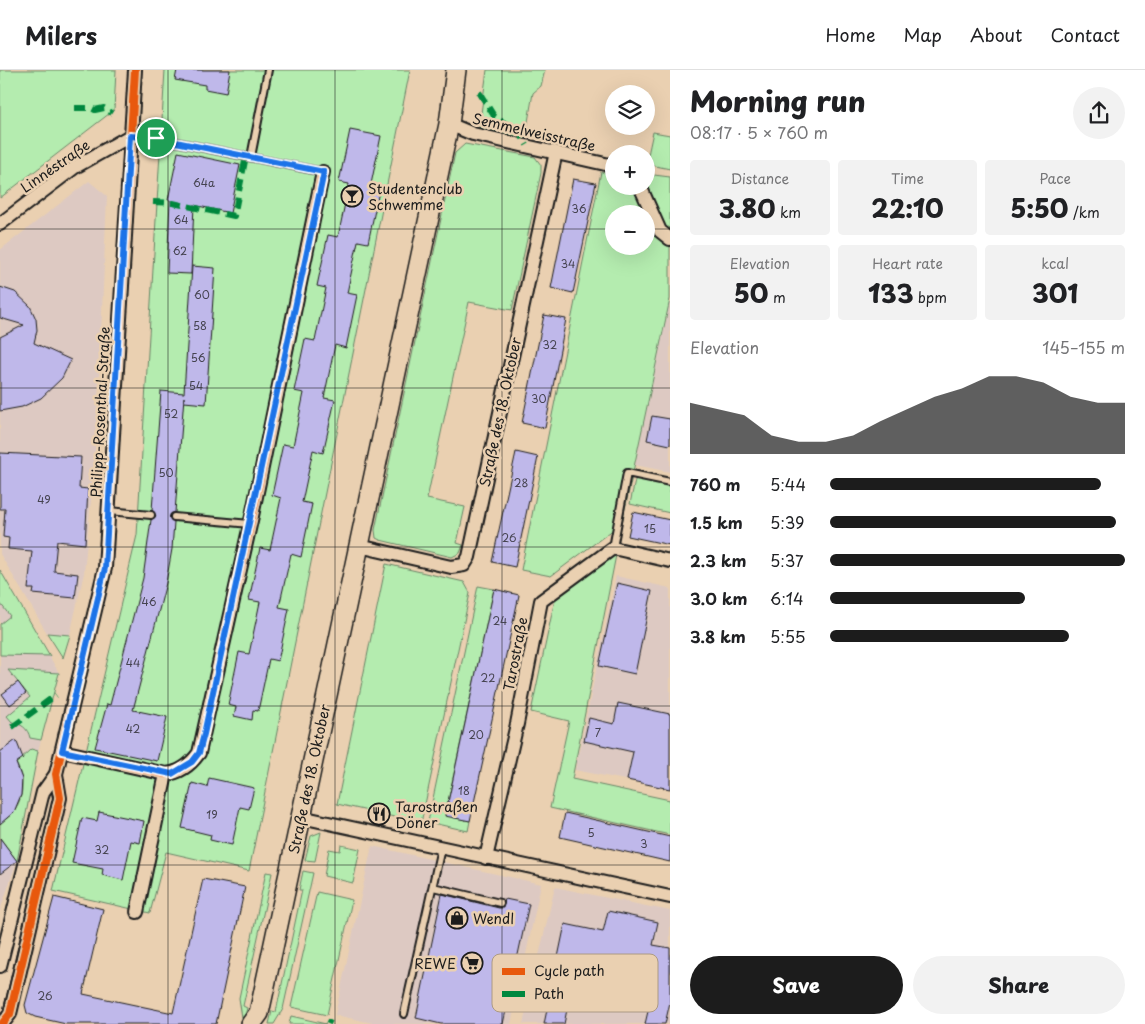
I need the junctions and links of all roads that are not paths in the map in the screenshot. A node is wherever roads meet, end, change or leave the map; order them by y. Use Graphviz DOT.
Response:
graph roads {
  1 [pos="135,70"];
  2 [pos="268,70"];
  3 [pos="456,70"];
  4 [pos="449,124"];
  5 [pos="130,136"];
  6 [pos="556,152"];
  7 [pos="251,157"];
  8 [pos="605,164"];
  9 [pos="324,172"];
  10 [pos="644,195"];
  11 [pos="0,224"];
  12 [pos="670,239"];
  13 [pos="670,482"];
  14 [pos="109,511"];
  15 [pos="151,515"];
  16 [pos="174,517"];
  17 [pos="250,524"];
  18 [pos="359,546"];
  19 [pos="613,548"];
  20 [pos="670,561"];
  21 [pos="62,751"];
  22 [pos="56,774"];
  23 [pos="166,774"];
  24 [pos="301,817"];
  25 [pos="441,848"];
  26 [pos="486,858"];
  27 [pos="433,887"];
  28 [pos="670,897"];
  29 [pos="500,903"];
  30 [pos="137,912"];
  31 [pos="0,966"];
  32 [pos="404,1014"];
  33 [pos="257,1020"];
  34 [pos="2,1024"];
  1 -- 5 [label="street, Philipp-Rosenthal-Straße"];
  2 -- 7 [label="lane"];
  3 -- 4 [label="main road, Straße des 18. Oktober"];
  4 -- 6 [label="street, Semmelweisstraße"];
  4 -- 18 [label="main road, Straße des 18. Oktober"];
  5 -- 7 [label="lane"];
  5 -- 11 [label="street, Linnéstraße"];
  5 -- 14 [label="street, Philipp-Rosenthal-Straße"];
  6 -- 8 [label="street, Semmelweisstraße"];
  6 -- 18 [label="street, Straße des 18. Oktober"];
  7 -- 9 [label="lane"];
  9 -- 17 [label="street"];
  10 -- 12 [label="street"];
  13 -- 19 [label="lane"];
  14 -- 15 [label="lane"];
  14 -- 21 [label="street, Philipp-Rosenthal-Straße"];
  16 -- 17 [label="lane"];
  17 -- 23 [label="street"];
  18 -- 24 [label="main road, Straße des 18. Oktober"];
  19 -- 20 [label="street"];
  19 -- 26 [label="street, Tarostraße"];
  21 -- 22 [label="street, Philipp-Rosenthal-Straße"];
  21 -- 23 [label="street"];
  22 -- 31 [label="street, Philipp-Rosenthal-Straße"];
  22 -- 34 [label="street, Philipp-Rosenthal-Straße"];
  23 -- 30 [label="street"];
  24 -- 25 [label="street"];
  24 -- 33 [label="main road, Straße des 18. Oktober"];
  25 -- 26 [label="street"];
  25 -- 27 [label="lane"];
  26 -- 28 [label="street"];
  27 -- 29 [label="lane"];
  27 -- 32 [label="lane"];
}
